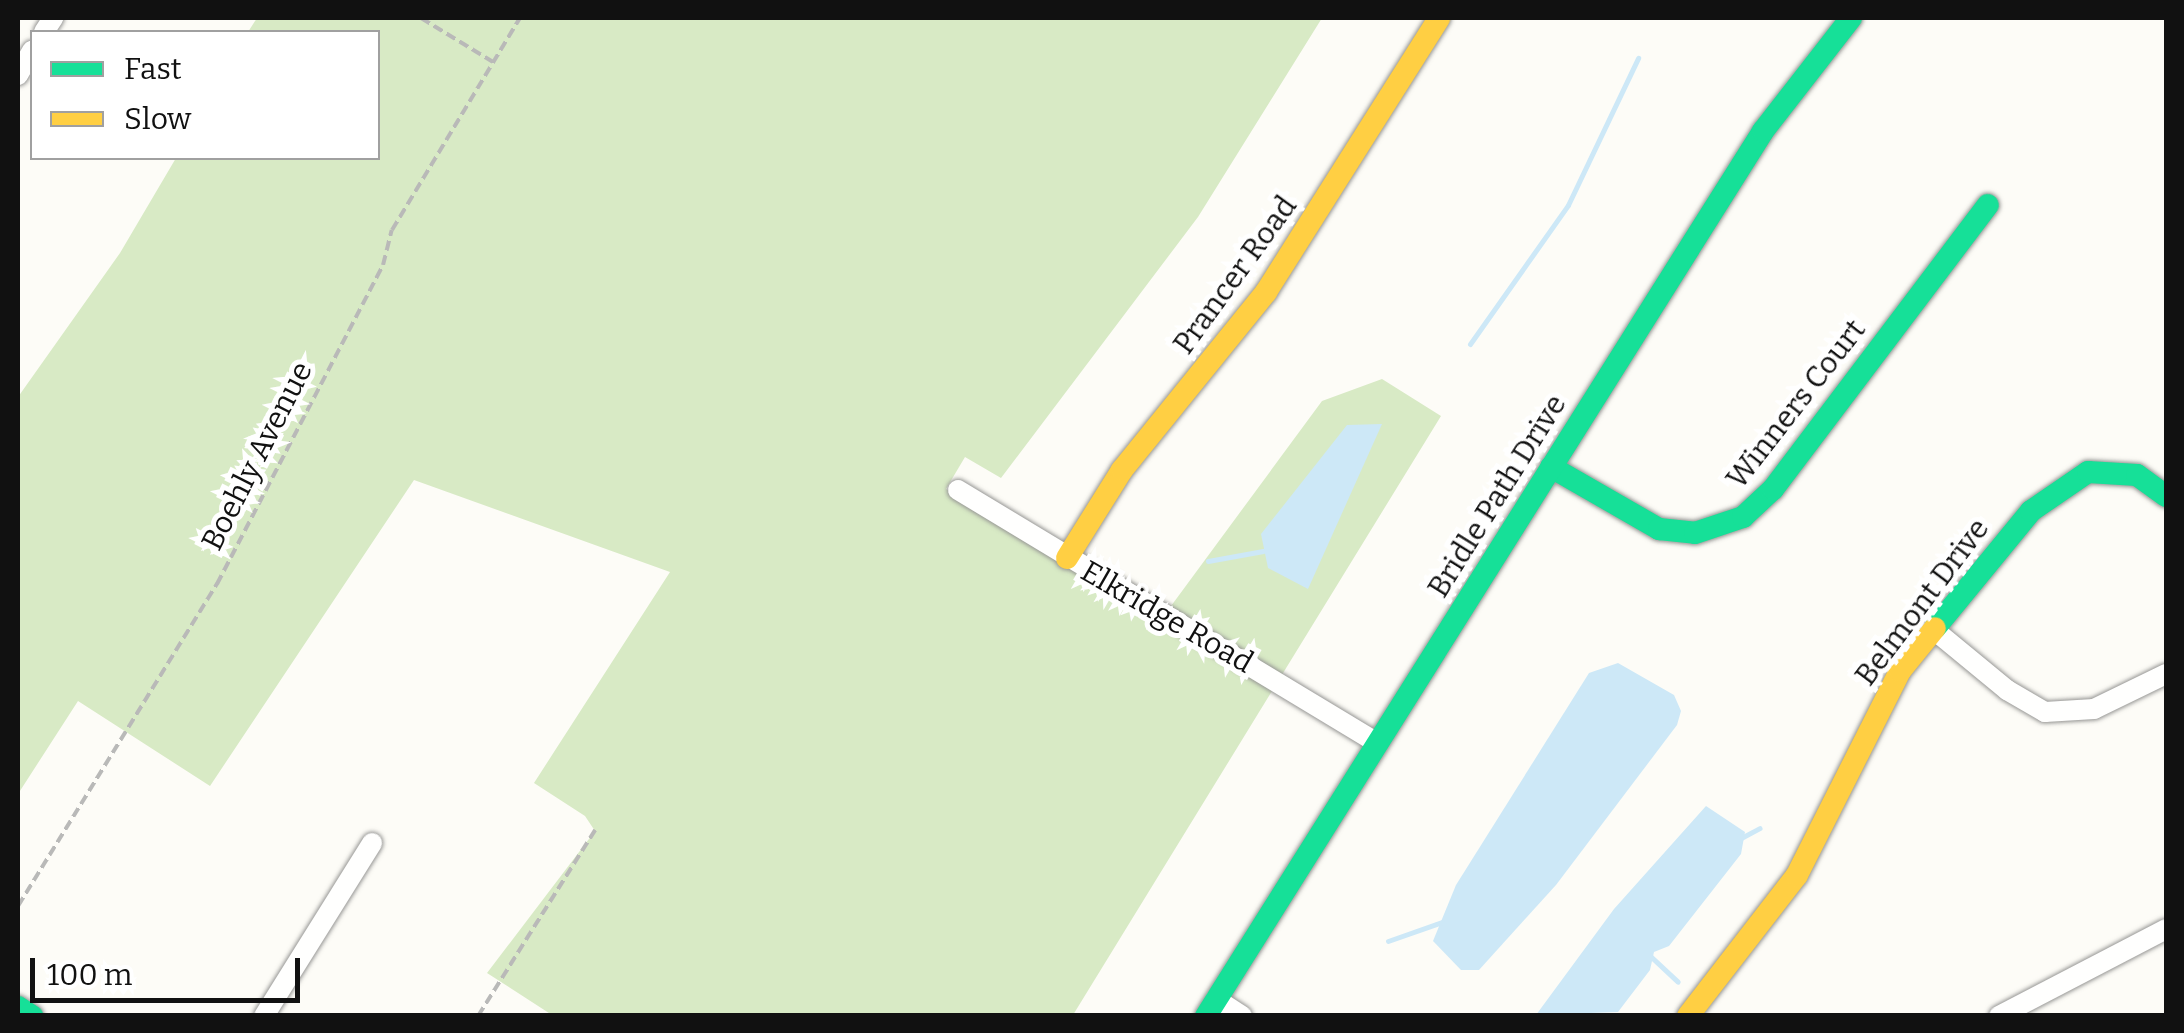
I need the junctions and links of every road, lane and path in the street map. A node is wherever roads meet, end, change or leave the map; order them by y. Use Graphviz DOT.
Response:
graph roads {
  1 [pos="420,18"];
  2 [pos="520,18"];
  3 [pos="1439,18"];
  4 [pos="1850,18"];
  5 [pos="493,62"];
  6 [pos="1988,205"];
  7 [pos="1551,467"];
  8 [pos="958,490"];
  9 [pos="2166,496"];
  10 [pos="1066,558"];
  11 [pos="1933,629"];
  12 [pos="2166,674"];
  13 [pos="1377,742"];
  14 [pos="595,830"];
  15 [pos="372,843"];
  16 [pos="18,906"];
  17 [pos="2166,929"];
  18 [pos="18,1006"];
  19 [pos="1211,1007"];
  20 [pos="32,1016"];
  21 [pos="264,1016"];
  22 [pos="478,1016"];
  23 [pos="1242,1016"];
  24 [pos="1688,1016"];
  25 [pos="1999,1016"];
  1 -- 5 [label="path"];
  2 -- 5 [label="path, Boehly Avenue"];
  3 -- 10 [label="street, Prancer Road"];
  4 -- 7 [label="street, Bridle Path Drive"];
  5 -- 16 [label="path, Boehly Avenue"];
  6 -- 7 [label="street, Winners Court"];
  7 -- 13 [label="street, Bridle Path Drive"];
  8 -- 10 [label="street, Elkridge Road"];
  9 -- 11 [label="street, Belmont Drive"];
  10 -- 13 [label="street, Elkridge Road"];
  11 -- 12 [label="street"];
  11 -- 24 [label="street, Belmont Drive"];
  13 -- 19 [label="street, Bridle Path Drive"];
  14 -- 22 [label="path"];
  15 -- 21 [label="street"];
  17 -- 25 [label="street"];
  18 -- 20 [label="street"];
  19 -- 23 [label="street"];
}
